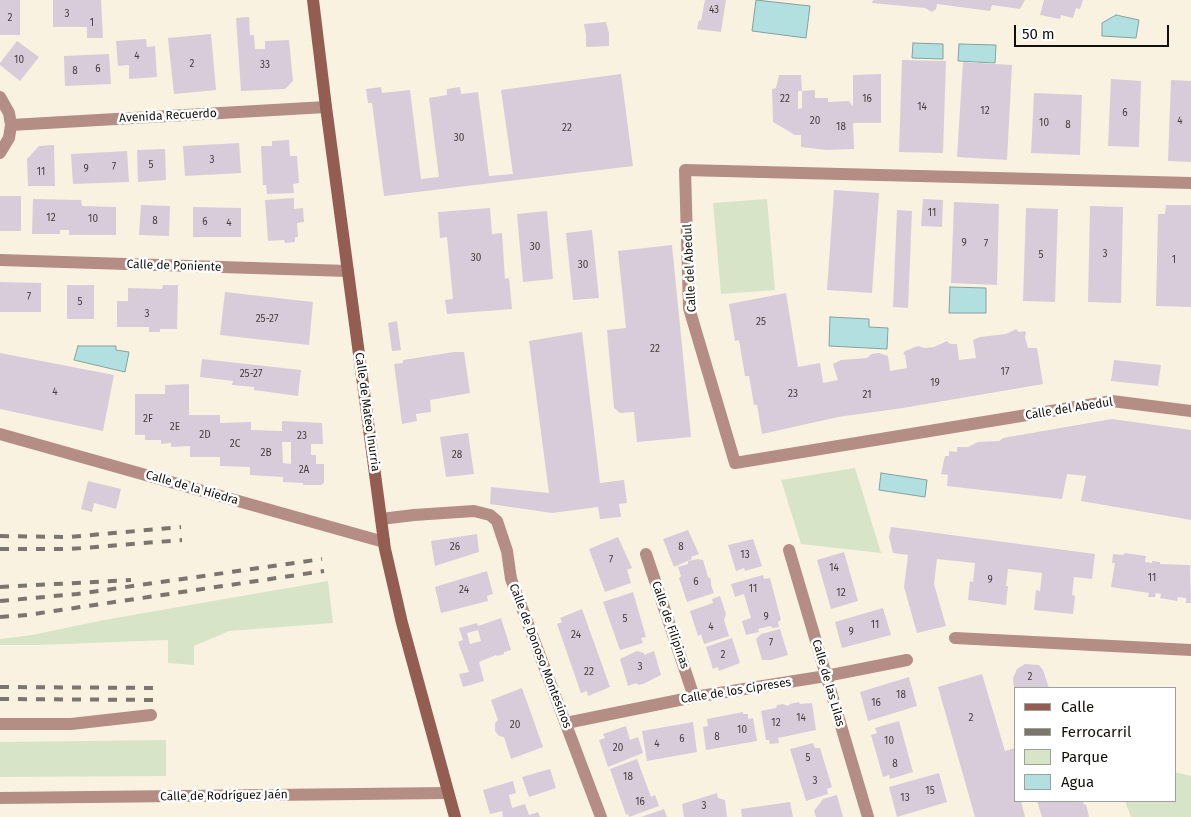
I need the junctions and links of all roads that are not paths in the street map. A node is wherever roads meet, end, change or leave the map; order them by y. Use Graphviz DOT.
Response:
graph roads {
  1 [pos="313,0"];
  2 [pos="0,97"];
  3 [pos="326,107"];
  4 [pos="11,125"];
  5 [pos="0,153"];
  6 [pos="1191,183"];
  7 [pos="0,260"];
  8 [pos="348,271"];
  9 [pos="1191,411"];
  10 [pos="0,434"];
  11 [pos="381,519"];
  12 [pos="384,542"];
  13 [pos="789,550"];
  14 [pos="646,554"];
  15 [pos="955,638"];
  16 [pos="1191,650"];
  17 [pos="907,660"];
  18 [pos="826,676"];
  19 [pos="694,697"];
  20 [pos="151,714"];
  21 [pos="566,723"];
  22 [pos="0,724"];
  23 [pos="448,793"];
  24 [pos="0,798"];
  25 [pos="455,817"];
  26 [pos="601,817"];
  27 [pos="868,817"];
  1 -- 3 [label="main road, Calle de Mateo Inurria"];
  2 -- 4 [label="street"];
  3 -- 4 [label="street, Avenida Recuerdo"];
  3 -- 8 [label="main road, Calle de Mateo Inurria"];
  4 -- 5 [label="street"];
  6 -- 9 [label="street, Calle del Abedul"];
  7 -- 8 [label="street, Calle de Poniente"];
  8 -- 11 [label="main road, Calle de Mateo Inurria"];
  10 -- 12 [label="street, Calle de la Hiedra"];
  11 -- 12 [label="main road, Calle de Mateo Inurria"];
  11 -- 21 [label="street, Calle de Donoso Montesinos"];
  12 -- 23 [label="main road, Calle de Mateo Inurria"];
  13 -- 18 [label="street, Calle de las Lilas"];
  14 -- 19 [label="street, Calle de Filipinas"];
  15 -- 16 [label="street"];
  17 -- 18 [label="street, Calle de los Cipreses"];
  18 -- 19 [label="street, Calle de los Cipreses"];
  18 -- 27 [label="street, Calle de las Lilas"];
  19 -- 21 [label="street, Calle de los Cipreses"];
  20 -- 22 [label="street"];
  21 -- 26 [label="street, Calle de Donoso Montesinos"];
  23 -- 24 [label="street, Calle de Rodríguez Jaén"];
  23 -- 25 [label="main road, Calle de Mateo Inurria"];
}
